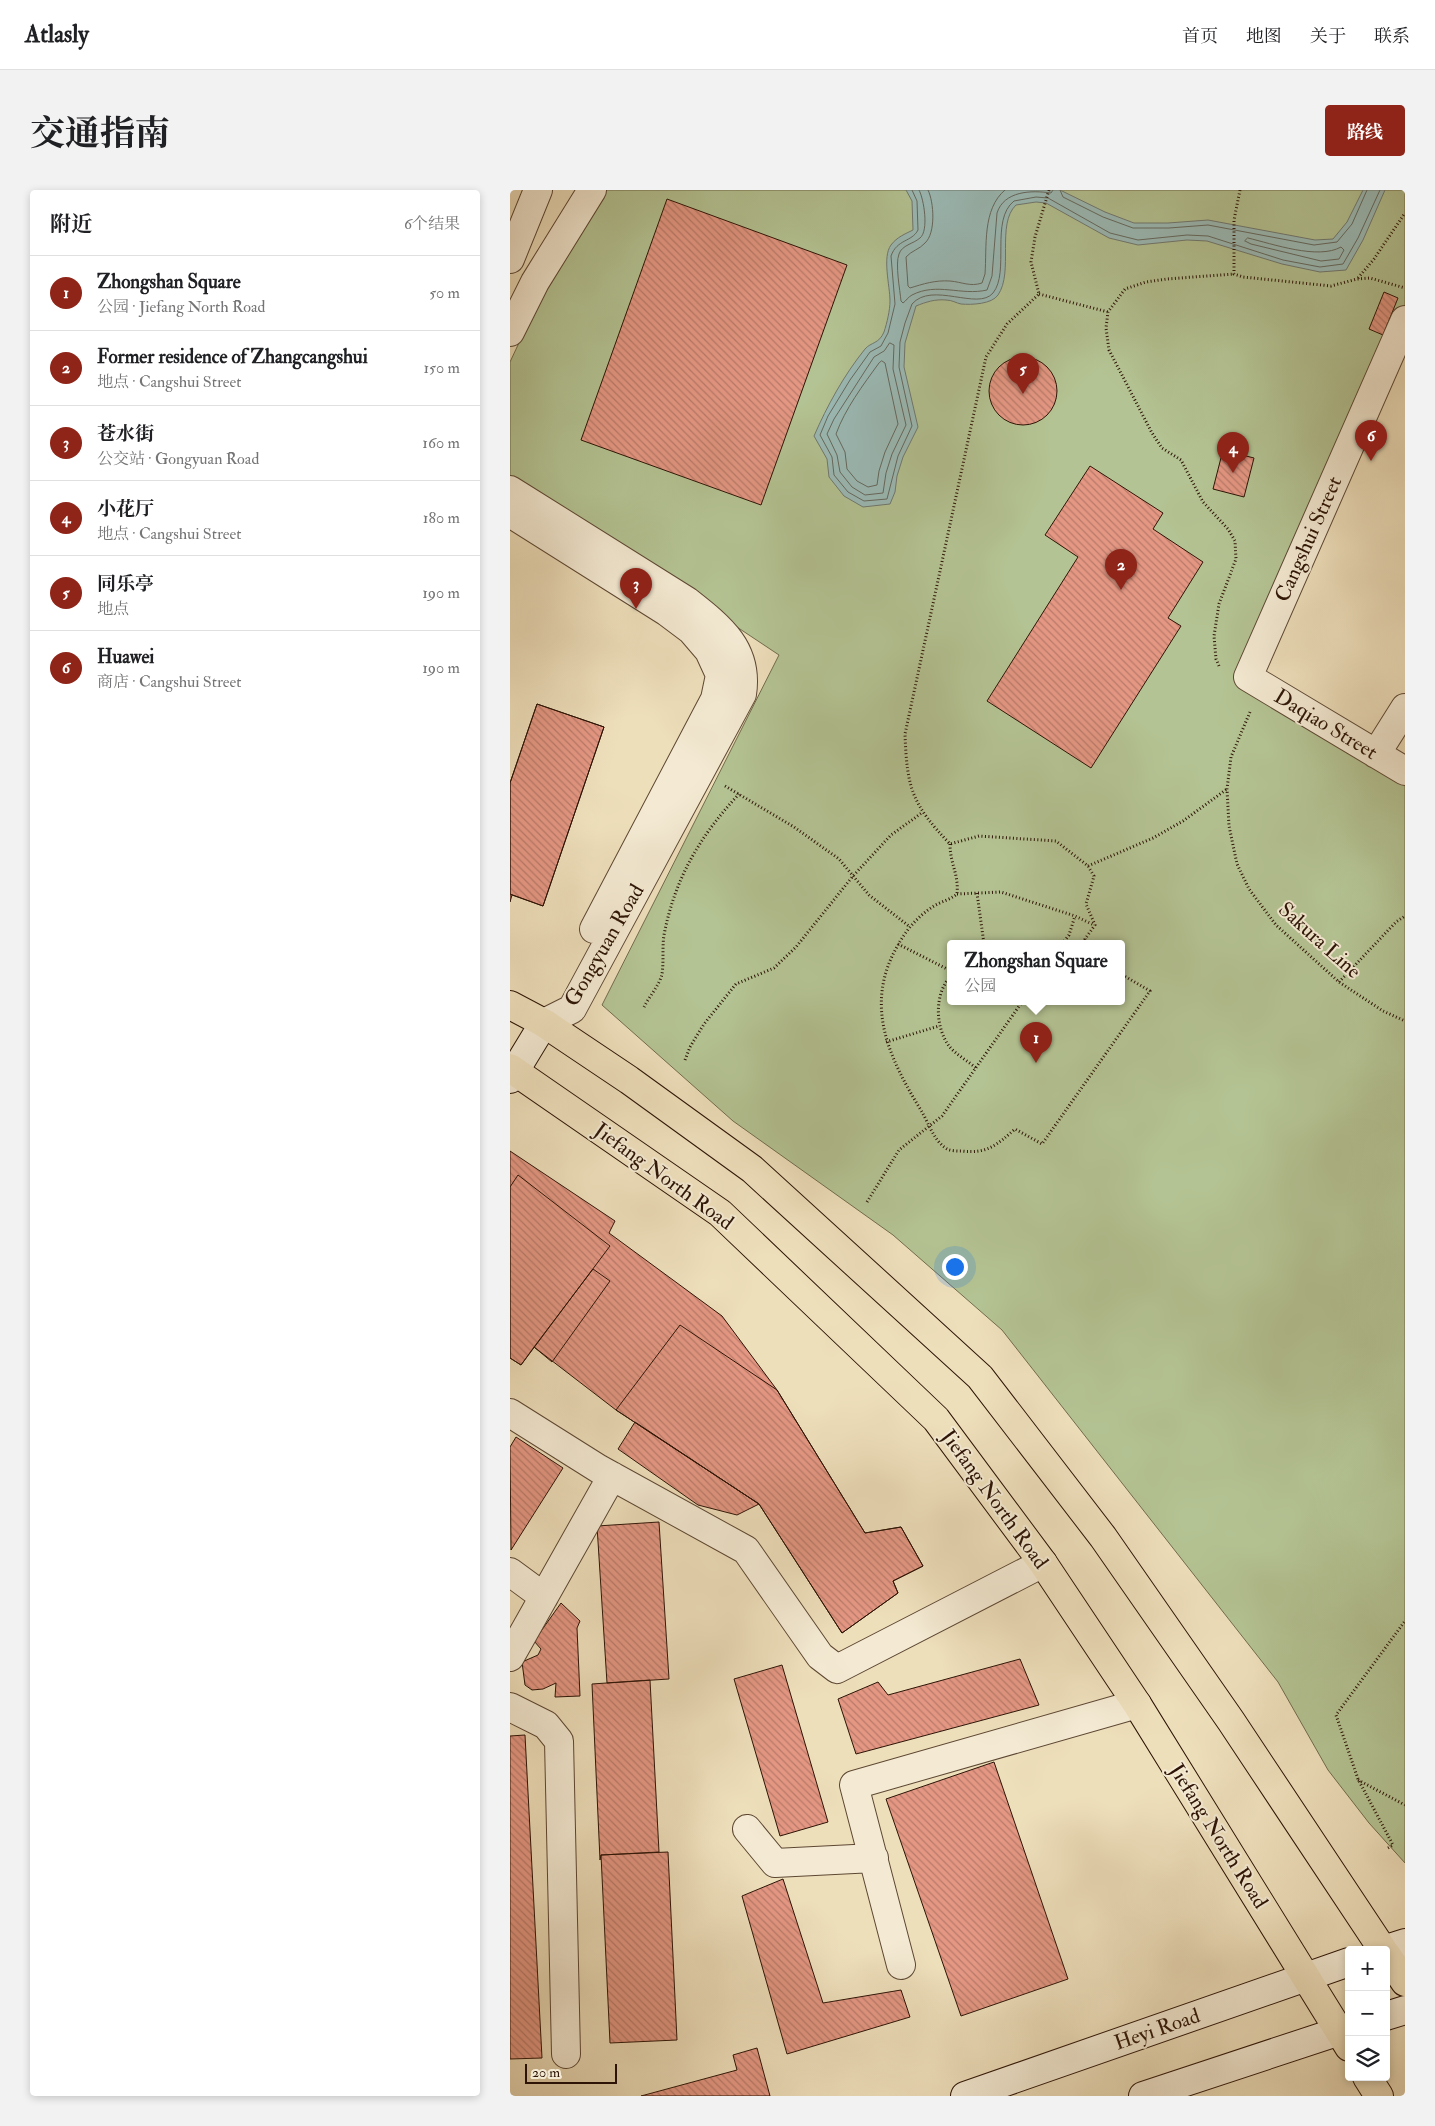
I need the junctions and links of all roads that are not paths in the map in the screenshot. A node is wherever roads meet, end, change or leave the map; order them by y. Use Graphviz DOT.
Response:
graph roads {
  1 [pos="538,190"];
  2 [pos="592,190"];
  3 [pos="510,259"];
  4 [pos="1405,320"];
  5 [pos="510,332"];
  6 [pos="510,490"];
  7 [pos="510,513"];
  8 [pos="1248,676"];
  9 [pos="1405,708"];
  10 [pos="1376,754"];
  11 [pos="1405,771"];
  12 [pos="510,1004"];
  13 [pos="544,1023"];
  14 [pos="512,1072"];
  15 [pos="510,1413"];
  16 [pos="612,1476"];
  17 [pos="1043,1563"];
  18 [pos="510,1572"];
  19 [pos="544,1597"];
  20 [pos="510,1657"];
  21 [pos="1137,1704"];
  22 [pos="510,1707"];
  23 [pos="747,1829"];
  24 [pos="874,1858"];
  25 [pos="1405,1943"];
  26 [pos="1380,1946"];
  27 [pos="1390,1948"];
  28 [pos="1390,1960"];
  29 [pos="1345,1963"];
  30 [pos="901,1965"];
  31 [pos="1305,1977"];
  32 [pos="1405,1982"];
  33 [pos="1405,2010"];
  34 [pos="1390,2015"];
  35 [pos="1345,2035"];
  36 [pos="1345,2036"];
  37 [pos="566,2054"];
  38 [pos="1370,2081"];
  39 [pos="965,2096"];
  40 [pos="1143,2096"];
  41 [pos="1379,2096"];
  1 -- 3 [label="street"];
  2 -- 5 [label="street"];
  4 -- 8 [label="street, Cangshui Street"];
  6 -- 13 [label="street, Gongyuan Road"];
  7 -- 13 [label="street, Gongyuan Road"];
  8 -- 10 [label="street, Daqiao Street"];
  9 -- 10 [label="street"];
  10 -- 11 [label="street, Daqiao Street"];
  12 -- 13 [label="main road"];
  13 -- 14 [label="street"];
  13 -- 26 [label="main road"];
  14 -- 17 [label="main road, Jiefang North Road"];
  15 -- 16 [label="street"];
  16 -- 17 [label="street"];
  16 -- 19 [label="street"];
  17 -- 21 [label="main road, Jiefang North Road"];
  18 -- 19 [label="street"];
  19 -- 20 [label="street"];
  21 -- 24 [label="street"];
  21 -- 31 [label="main road, Jiefang North Road"];
  22 -- 37 [label="street"];
  23 -- 24 [label="street"];
  24 -- 30 [label="street"];
  25 -- 27 [label="street"];
  28 -- 32 [label="main road"];
  29 -- 31 [label="street, Heyi Road"];
  31 -- 35 [label="main road, Jiefang North Road"];
  31 -- 39 [label="street, Heyi Road"];
  33 -- 34 [label="street"];
  36 -- 40 [label="street"];
  38 -- 41 [label="main road"];
}
